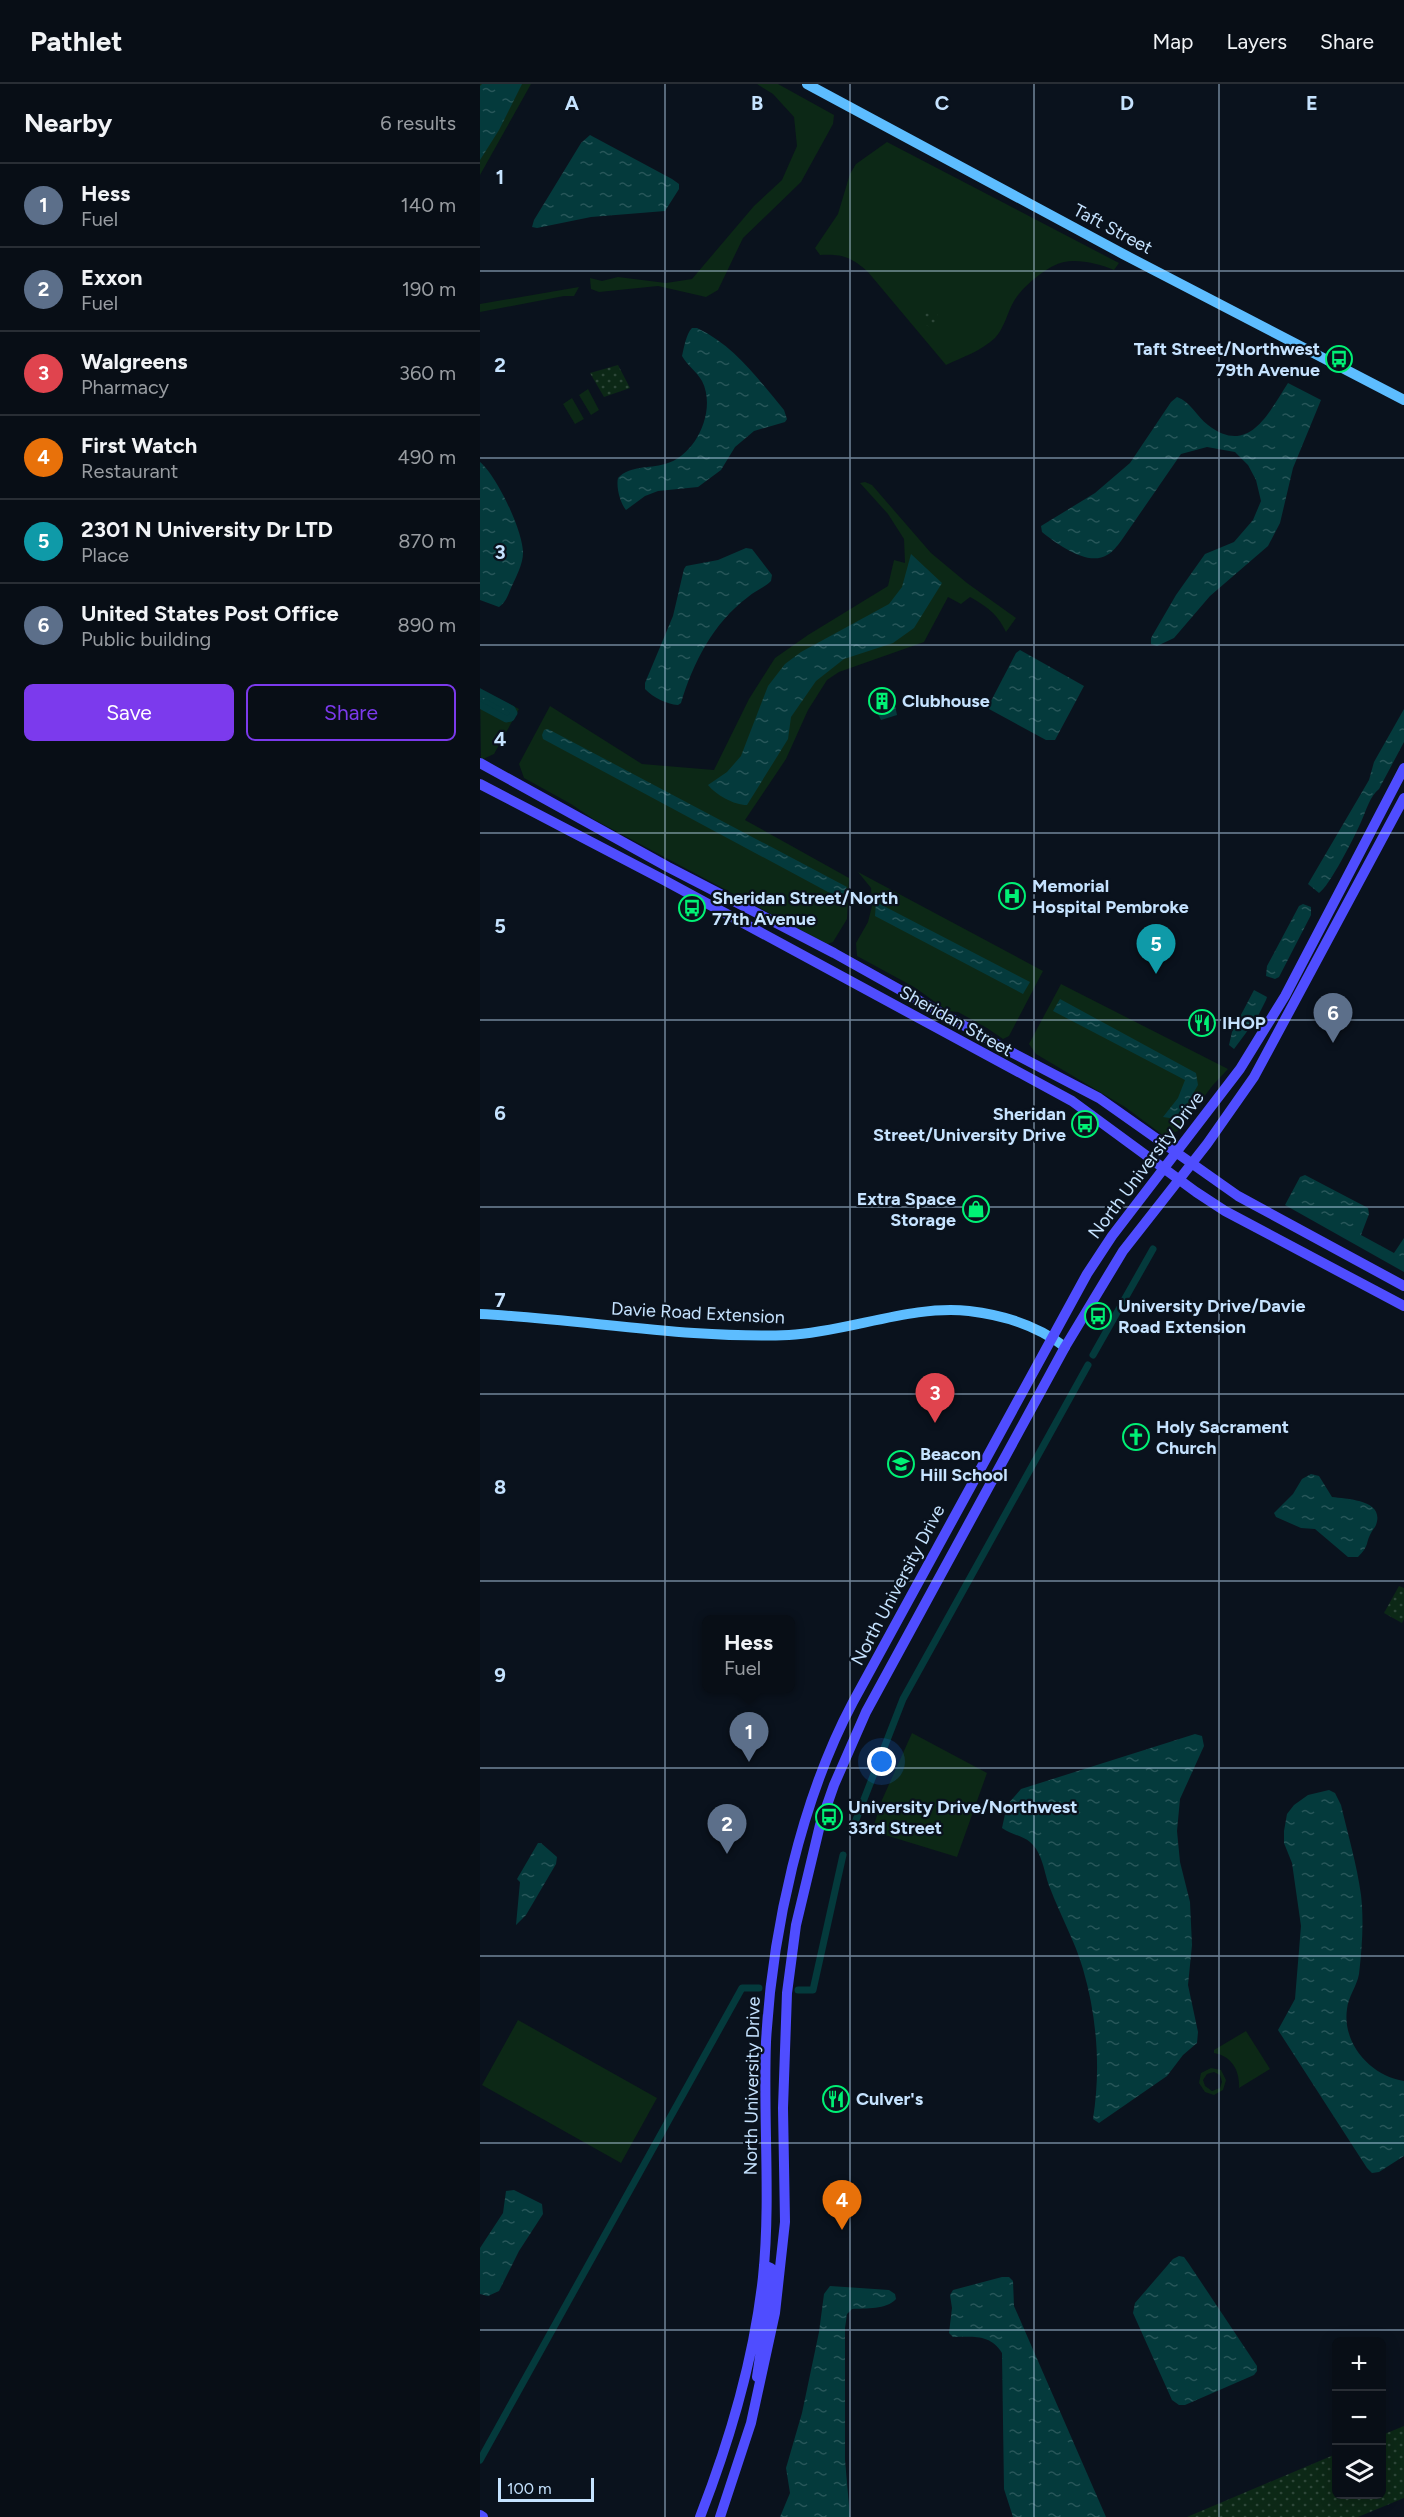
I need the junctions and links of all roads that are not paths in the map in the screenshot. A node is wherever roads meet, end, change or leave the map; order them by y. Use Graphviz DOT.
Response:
graph roads {
  1 [pos="807,84"];
  2 [pos="1404,400"];
  3 [pos="480,764"];
  4 [pos="1404,768"];
  5 [pos="480,784"];
  6 [pos="1404,798"];
  7 [pos="1176,1153"];
  8 [pos="1191,1164"];
  9 [pos="1164,1168"];
  10 [pos="1179,1180"];
  11 [pos="1404,1286"];
  12 [pos="1404,1306"];
  13 [pos="480,1314"];
  14 [pos="1052,1337"];
  15 [pos="1065,1347"];
  16 [pos="958,1510"];
  17 [pos="922,1609"];
  18 [pos="764,2265"];
  19 [pos="757,2401"];
  20 [pos="700,2517"];
  21 [pos="720,2517"];
  1 -- 2 [label="street, Taft Street"];
  3 -- 7 [label="main road, Sheridan Street"];
  4 -- 7 [label="main road, North University Drive"];
  5 -- 9 [label="main road, Sheridan Street"];
  6 -- 8 [label="main road, North University Drive"];
  7 -- 8 [label="main road, Sheridan Street"];
  7 -- 9 [label="main road, North University Drive"];
  8 -- 10 [label="main road, North University Drive"];
  8 -- 11 [label="main road, Sheridan Street"];
  9 -- 10 [label="main road, Sheridan Street"];
  9 -- 14 [label="main road, North University Drive"];
  10 -- 12 [label="main road, Sheridan Street"];
  10 -- 15 [label="main road, North University Drive"];
  13 -- 14 [label="street, Davie Road Extension"];
  14 -- 15 [label="street, Davie Road Extension"];
  14 -- 16 [label="main road, North University Drive"];
  15 -- 17 [label="main road, North University Drive"];
  16 -- 17 [label="main road"];
  16 -- 18 [label="main road, North University Drive"];
  17 -- 19 [label="main road, North University Drive"];
  18 -- 19 [label="main road"];
  18 -- 20 [label="main road, North University Drive"];
  19 -- 21 [label="main road, North University Drive"];
}
